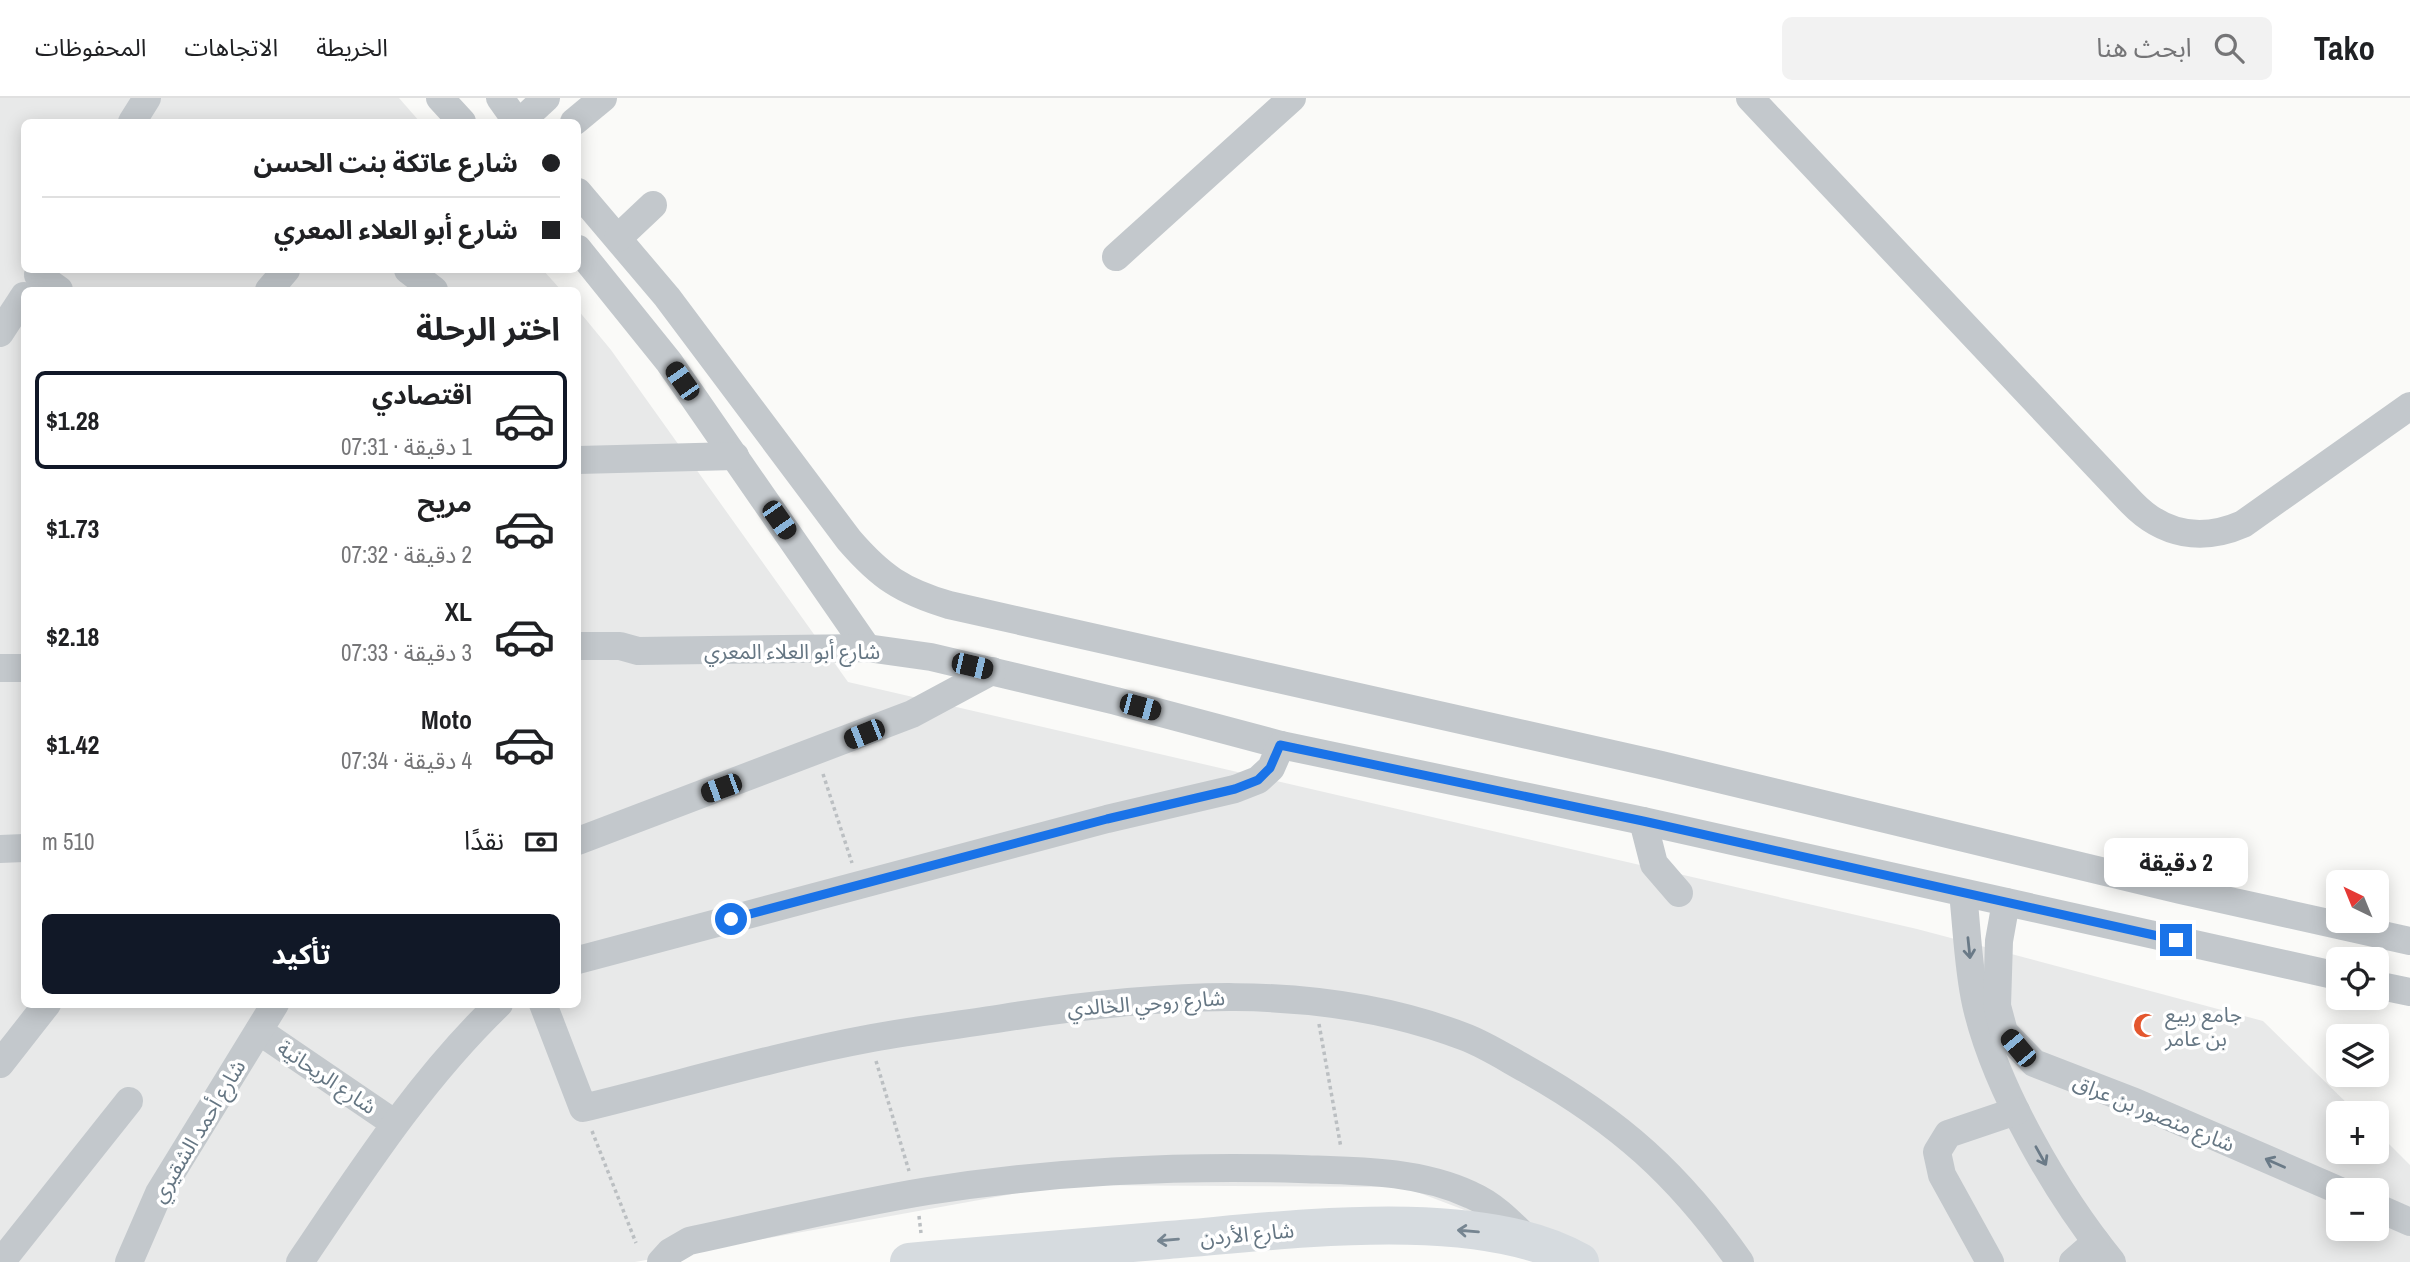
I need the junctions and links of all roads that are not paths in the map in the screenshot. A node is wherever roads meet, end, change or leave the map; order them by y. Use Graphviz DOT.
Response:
graph roads {
  1 [pos="147,98"];
  2 [pos="440,98"];
  3 [pos="500,98"];
  4 [pos="546,98"];
  5 [pos="603,98"];
  6 [pos="1292,98"];
  7 [pos="1750,98"];
  8 [pos="134,119"];
  9 [pos="459,119"];
  10 [pos="517,119"];
  11 [pos="522,119"];
  12 [pos="578,119"];
  13 [pos="581,195"];
  14 [pos="653,205"];
  15 [pos="618,238"];
  16 [pos="581,253"];
  17 [pos="1115,257"];
  18 [pos="283,273"];
  19 [pos="412,273"];
  20 [pos="272,287"];
  21 [pos="430,287"];
  22 [pos="21,306"];
  23 [pos="0,333"];
  24 [pos="2410,406"];
  25 [pos="735,456"];
  26 [pos="581,460"];
  27 [pos="581,646"];
  28 [pos="867,648"];
  29 [pos="638,651"];
  30 [pos="581,660"];
  31 [pos="0,668"];
  32 [pos="21,668"];
  33 [pos="992,671"];
  34 [pos="1280,745"];
  35 [pos="1643,821"];
  36 [pos="581,840"];
  37 [pos="1963,892"];
  38 [pos="1679,893"];
  39 [pos="2006,902"];
  40 [pos="2410,941"];
  41 [pos="581,959"];
  42 [pos="2326,973"];
  43 [pos="2389,988"];
  44 [pos="2410,992"];
  45 [pos="44,1008"];
  46 [pos="273,1008"];
  47 [pos="495,1008"];
  48 [pos="545,1008"];
  49 [pos="1988,1009"];
  50 [pos="259,1031"];
  51 [pos="0,1064"];
  52 [pos="129,1101"];
  53 [pos="2016,1111"];
  54 [pos="394,1122"];
  55 [pos="2326,1185"];
  56 [pos="2389,1213"];
  57 [pos="2410,1222"];
  58 [pos="1528,1240"];
  59 [pos="2104,1252"];
  60 [pos="992,1258"];
  61 [pos="917,1261"];
  62 [pos="1,1262"];
  63 [pos="128,1262"];
  64 [pos="300,1262"];
  65 [pos="661,1262"];
  66 [pos="1580,1262"];
  67 [pos="1740,1262"];
  68 [pos="1990,1262"];
  69 [pos="2073,1262"];
  1 -- 8 [label="street"];
  2 -- 9 [label="street"];
  3 -- 10 [label="street"];
  4 -- 11 [label="street"];
  5 -- 12 [label="street"];
  6 -- 17 [label="street"];
  7 -- 24 [label="street"];
  13 -- 15 [label="street"];
  14 -- 15 [label="street"];
  15 -- 40 [label="street"];
  16 -- 25 [label="street"];
  18 -- 20 [label="street"];
  19 -- 21 [label="street"];
  22 -- 23 [label="street"];
  25 -- 26 [label="street"];
  25 -- 28 [label="street"];
  27 -- 29 [label="street, شارع أبو العلاء المعري"];
  28 -- 29 [label="street, شارع أبو العلاء المعري"];
  28 -- 33 [label="street, شارع أبو العلاء المعري"];
  29 -- 30 [label="street, شارع أبو العلاء المعري"];
  31 -- 32 [label="street"];
  33 -- 34 [label="street, شارع أبو العلاء المعري"];
  33 -- 36 [label="street"];
  34 -- 35 [label="street, شارع أبو العلاء المعري"];
  34 -- 41 [label="street"];
  35 -- 37 [label="street, شارع أبو العلاء المعري"];
  35 -- 38 [label="street"];
  37 -- 39 [label="street, شارع أبو العلاء المعري"];
  37 -- 49 [label="street, one-way"];
  39 -- 42 [label="street, شارع أبو العلاء المعري"];
  39 -- 49 [label="street"];
  43 -- 44 [label="street"];
  45 -- 51 [label="street"];
  46 -- 50 [label="street, شارع أحمد الشقيري"];
  47 -- 54 [label="street"];
  48 -- 67 [label="street, شارع روحي الخالدي"];
  49 -- 53 [label="street"];
  55 -- 49 [label="street, شارع منصور بن عراق, one-way"];
  50 -- 54 [label="street, شارع الريحانية"];
  50 -- 63 [label="street, شارع أحمد الشقيري"];
  52 -- 62 [label="street"];
  53 -- 59 [label="street, one-way"];
  53 -- 68 [label="street"];
  54 -- 64 [label="street"];
  56 -- 57 [label="street"];
  58 -- 60 [label="highway, شارع الأردن, one-way"];
  58 -- 65 [label="street"];
  58 -- 66 [label="highway, شارع الأردن"];
  59 -- 69 [label="street"];
  60 -- 61 [label="highway, شارع الأردن"];
}
